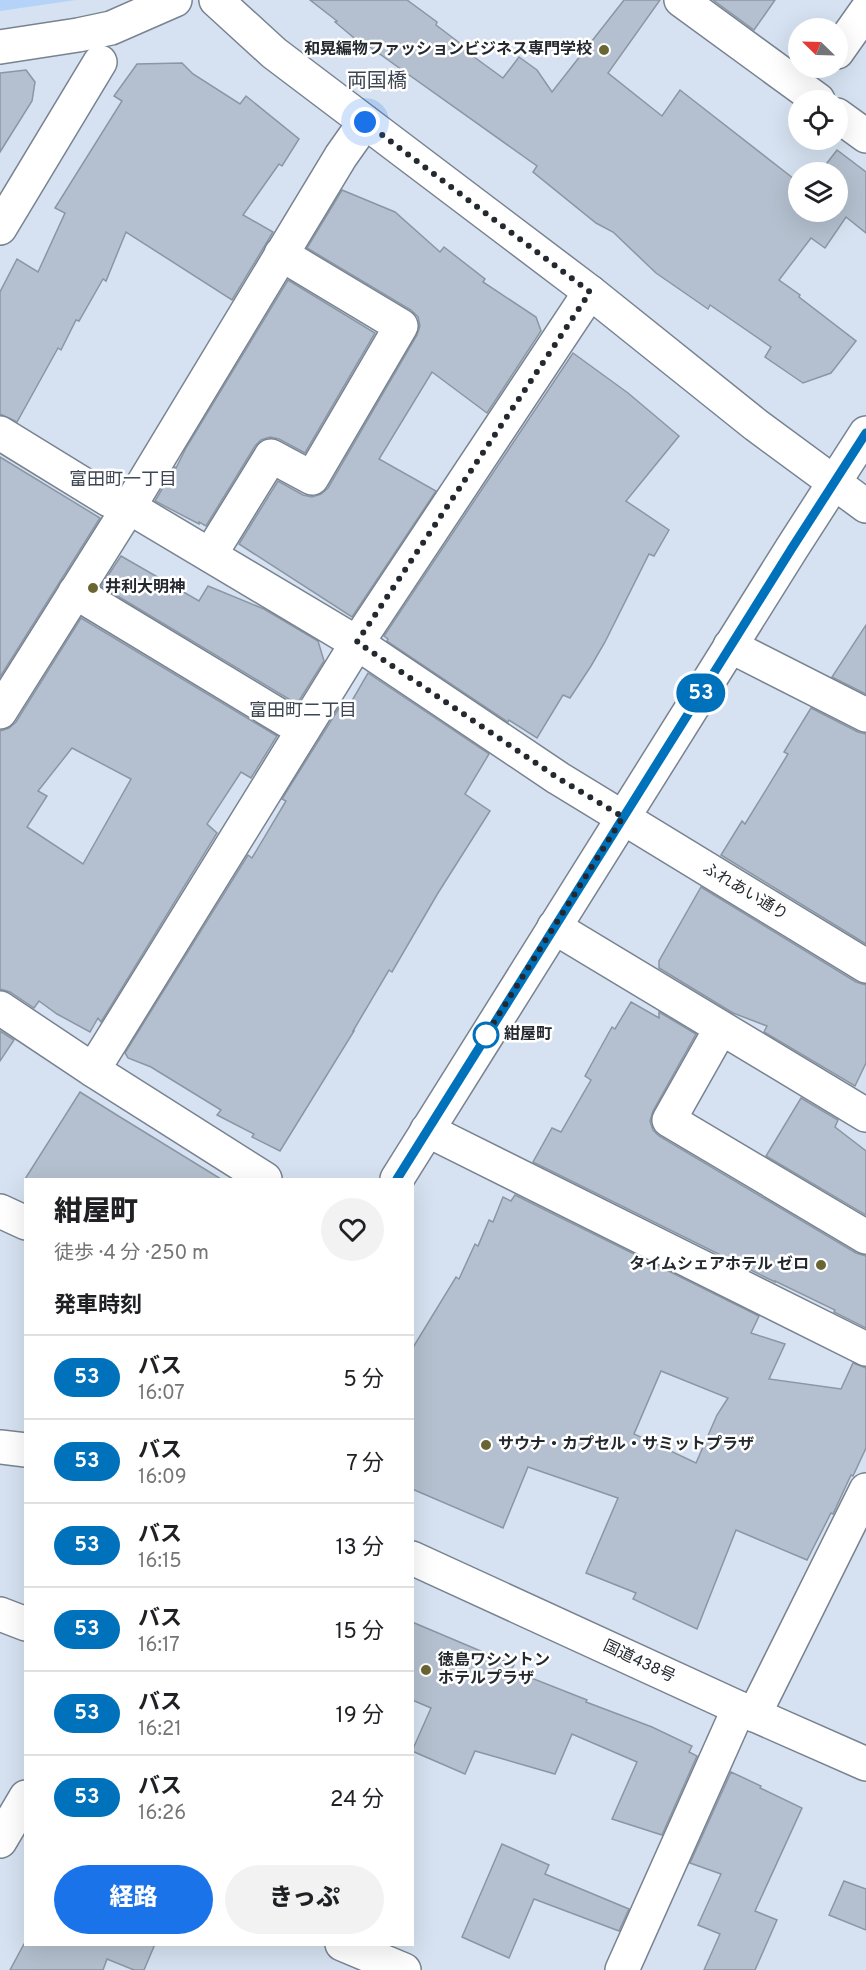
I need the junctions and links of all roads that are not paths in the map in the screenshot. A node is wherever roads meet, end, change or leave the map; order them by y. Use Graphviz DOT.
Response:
graph roads {
  1 [pos="175,0"];
  2 [pos="216,0"];
  3 [pos="681,0"];
  4 [pos="866,11"];
  5 [pos="848,36"];
  6 [pos="0,47"];
  7 [pos="100,62"];
  8 [pos="817,87"];
  9 [pos="365,122"];
  10 [pos="848,123"];
  11 [pos="866,136"];
  12 [pos="0,228"];
  13 [pos="281,254"];
  14 [pos="590,292"];
  15 [pos="0,433"];
  16 [pos="866,433"];
  17 [pos="833,483"];
  18 [pos="866,506"];
  19 [pos="129,507"];
  20 [pos="210,555"];
  21 [pos="75,592"];
  22 [pos="357,642"];
  23 [pos="730,646"];
  24 [pos="0,712"];
  25 [pos="866,715"];
  26 [pos="303,730"];
  27 [pos="623,817"];
  28 [pos="554,927"];
  29 [pos="866,966"];
  30 [pos="0,1008"];
  31 [pos="721,1028"];
  32 [pos="93,1070"];
  33 [pos="866,1115"];
  34 [pos="427,1130"];
  35 [pos="263,1178"];
  36 [pos="398,1178"];
  37 [pos="0,1211"];
  38 [pos="24,1222"];
  39 [pos="866,1237"];
  40 [pos="866,1348"];
  41 [pos="0,1447"];
  42 [pos="24,1450"];
  43 [pos="866,1490"];
  44 [pos="414,1559"];
  45 [pos="0,1614"];
  46 [pos="24,1623"];
  47 [pos="746,1711"];
  48 [pos="866,1764"];
  49 [pos="17,1805"];
  50 [pos="0,1841"];
  51 [pos="347,1946"];
  52 [pos="404,1970"];
  53 [pos="622,1970"];
  1 -- 6 [label="main road"];
  2 -- 9 [label="main road"];
  3 -- 8 [label="main road"];
  4 -- 5 [label="main road"];
  7 -- 12 [label="main road"];
  9 -- 13 [label="main road"];
  9 -- 14 [label="main road"];
  10 -- 11 [label="main road"];
  13 -- 19 [label="main road"];
  13 -- 20 [label="main road"];
  14 -- 17 [label="main road"];
  14 -- 22 [label="main road"];
  15 -- 19 [label="main road, ふれあい通り"];
  16 -- 17 [label="main road"];
  17 -- 18 [label="main road"];
  17 -- 23 [label="main road"];
  19 -- 20 [label="main road, ふれあい通り"];
  19 -- 21 [label="main road"];
  20 -- 22 [label="main road, ふれあい通り"];
  21 -- 24 [label="main road"];
  21 -- 26 [label="main road"];
  22 -- 26 [label="main road"];
  22 -- 27 [label="main road, ふれあい通り"];
  23 -- 25 [label="main road"];
  23 -- 27 [label="main road"];
  26 -- 32 [label="main road"];
  27 -- 28 [label="main road"];
  27 -- 29 [label="main road, ふれあい通り"];
  28 -- 31 [label="main road"];
  28 -- 34 [label="main road"];
  30 -- 32 [label="main road"];
  31 -- 33 [label="main road"];
  31 -- 39 [label="main road"];
  32 -- 35 [label="main road"];
  34 -- 36 [label="main road"];
  34 -- 40 [label="main road"];
  37 -- 38 [label="main road"];
  41 -- 42 [label="main road"];
  43 -- 47 [label="main road"];
  44 -- 47 [label="main road, 国道438号"];
  45 -- 46 [label="main road"];
  47 -- 48 [label="main road, 国道438号"];
  47 -- 53 [label="main road"];
  49 -- 50 [label="main road"];
  51 -- 52 [label="main road"];
}
